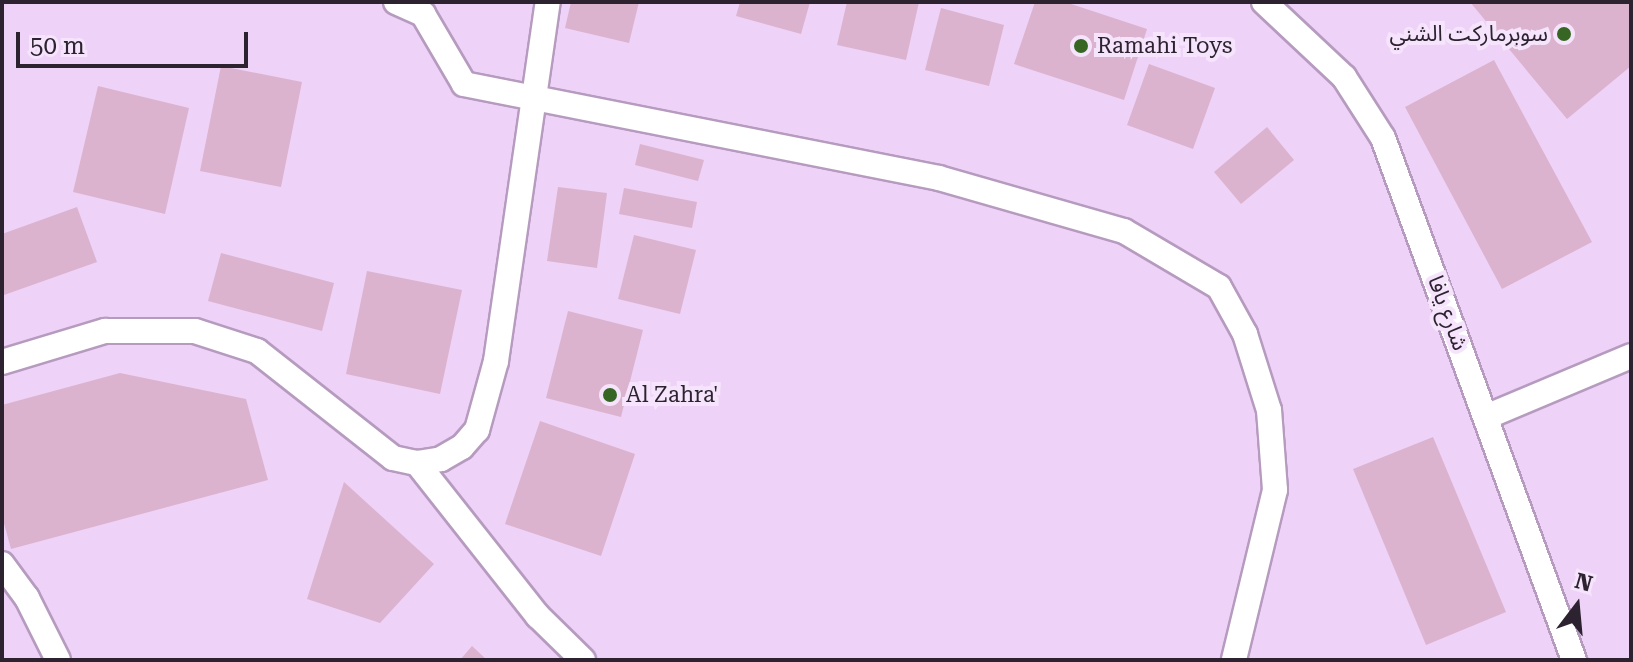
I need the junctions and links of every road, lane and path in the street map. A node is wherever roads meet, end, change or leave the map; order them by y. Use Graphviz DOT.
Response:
graph roads {
  1 [pos="396,2"];
  2 [pos="548,2"];
  3 [pos="1265,2"];
  4 [pos="533,101"];
  5 [pos="1631,356"];
  6 [pos="2,362"];
  7 [pos="1486,417"];
  8 [pos="417,463"];
  9 [pos="2,564"];
  10 [pos="58,660"];
  11 [pos="583,660"];
  12 [pos="1234,660"];
  13 [pos="1574,660"];
  1 -- 4 [label="street"];
  2 -- 4 [label="street"];
  3 -- 7 [label="street, شارع يافا"];
  4 -- 8 [label="street"];
  4 -- 12 [label="street"];
  5 -- 7 [label="street"];
  6 -- 8 [label="street"];
  7 -- 13 [label="street, شارع يافا"];
  8 -- 11 [label="street"];
  9 -- 10 [label="street"];
}
